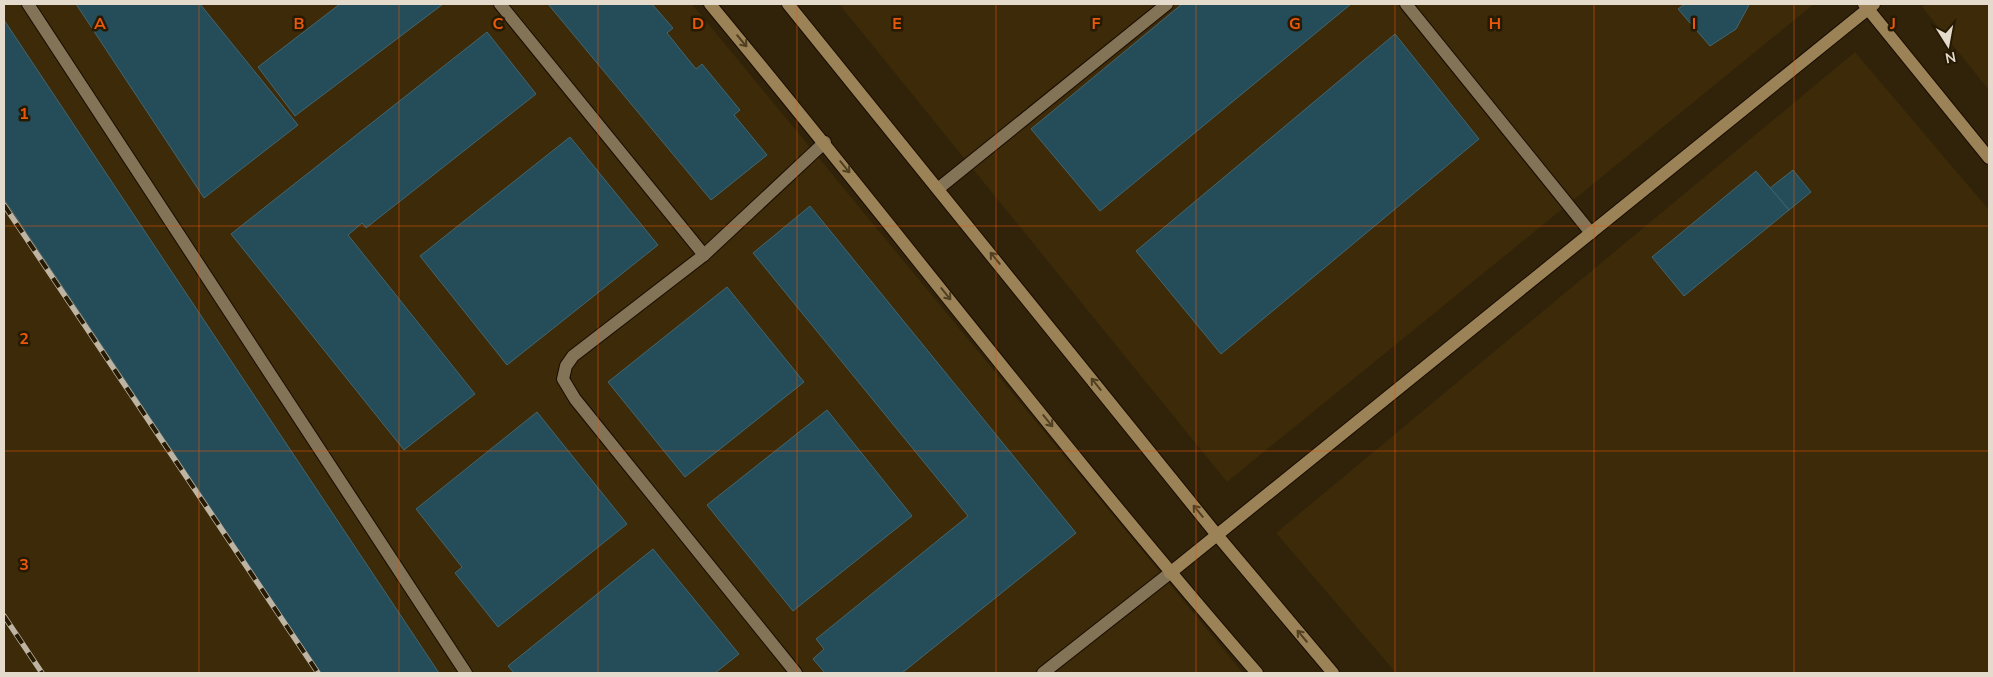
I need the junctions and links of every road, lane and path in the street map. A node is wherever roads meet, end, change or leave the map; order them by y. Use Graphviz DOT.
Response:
graph roads {
  1 [pos="28,4"];
  2 [pos="500,4"];
  3 [pos="710,4"];
  4 [pos="788,4"];
  5 [pos="1167,4"];
  6 [pos="1406,4"];
  7 [pos="1869,5"];
  8 [pos="825,142"];
  9 [pos="1989,158"];
  10 [pos="939,188"];
  11 [pos="1591,233"];
  12 [pos="704,255"];
  13 [pos="1217,535"];
  14 [pos="1170,574"];
  15 [pos="466,673"];
  16 [pos="796,673"];
  17 [pos="1043,673"];
  18 [pos="1257,673"];
  19 [pos="1333,673"];
  1 -- 15 [label="street"];
  2 -- 12 [label="street"];
  3 -- 8 [label="street, one-way"];
  4 -- 10 [label="street"];
  5 -- 10 [label="street"];
  6 -- 11 [label="street"];
  7 -- 9 [label="street"];
  7 -- 11 [label="street"];
  8 -- 12 [label="street"];
  8 -- 14 [label="street, one-way"];
  13 -- 10 [label="street, one-way"];
  11 -- 13 [label="street"];
  12 -- 16 [label="street"];
  13 -- 14 [label="street"];
  19 -- 13 [label="street, one-way"];
  14 -- 17 [label="street"];
  14 -- 18 [label="street"];
}
